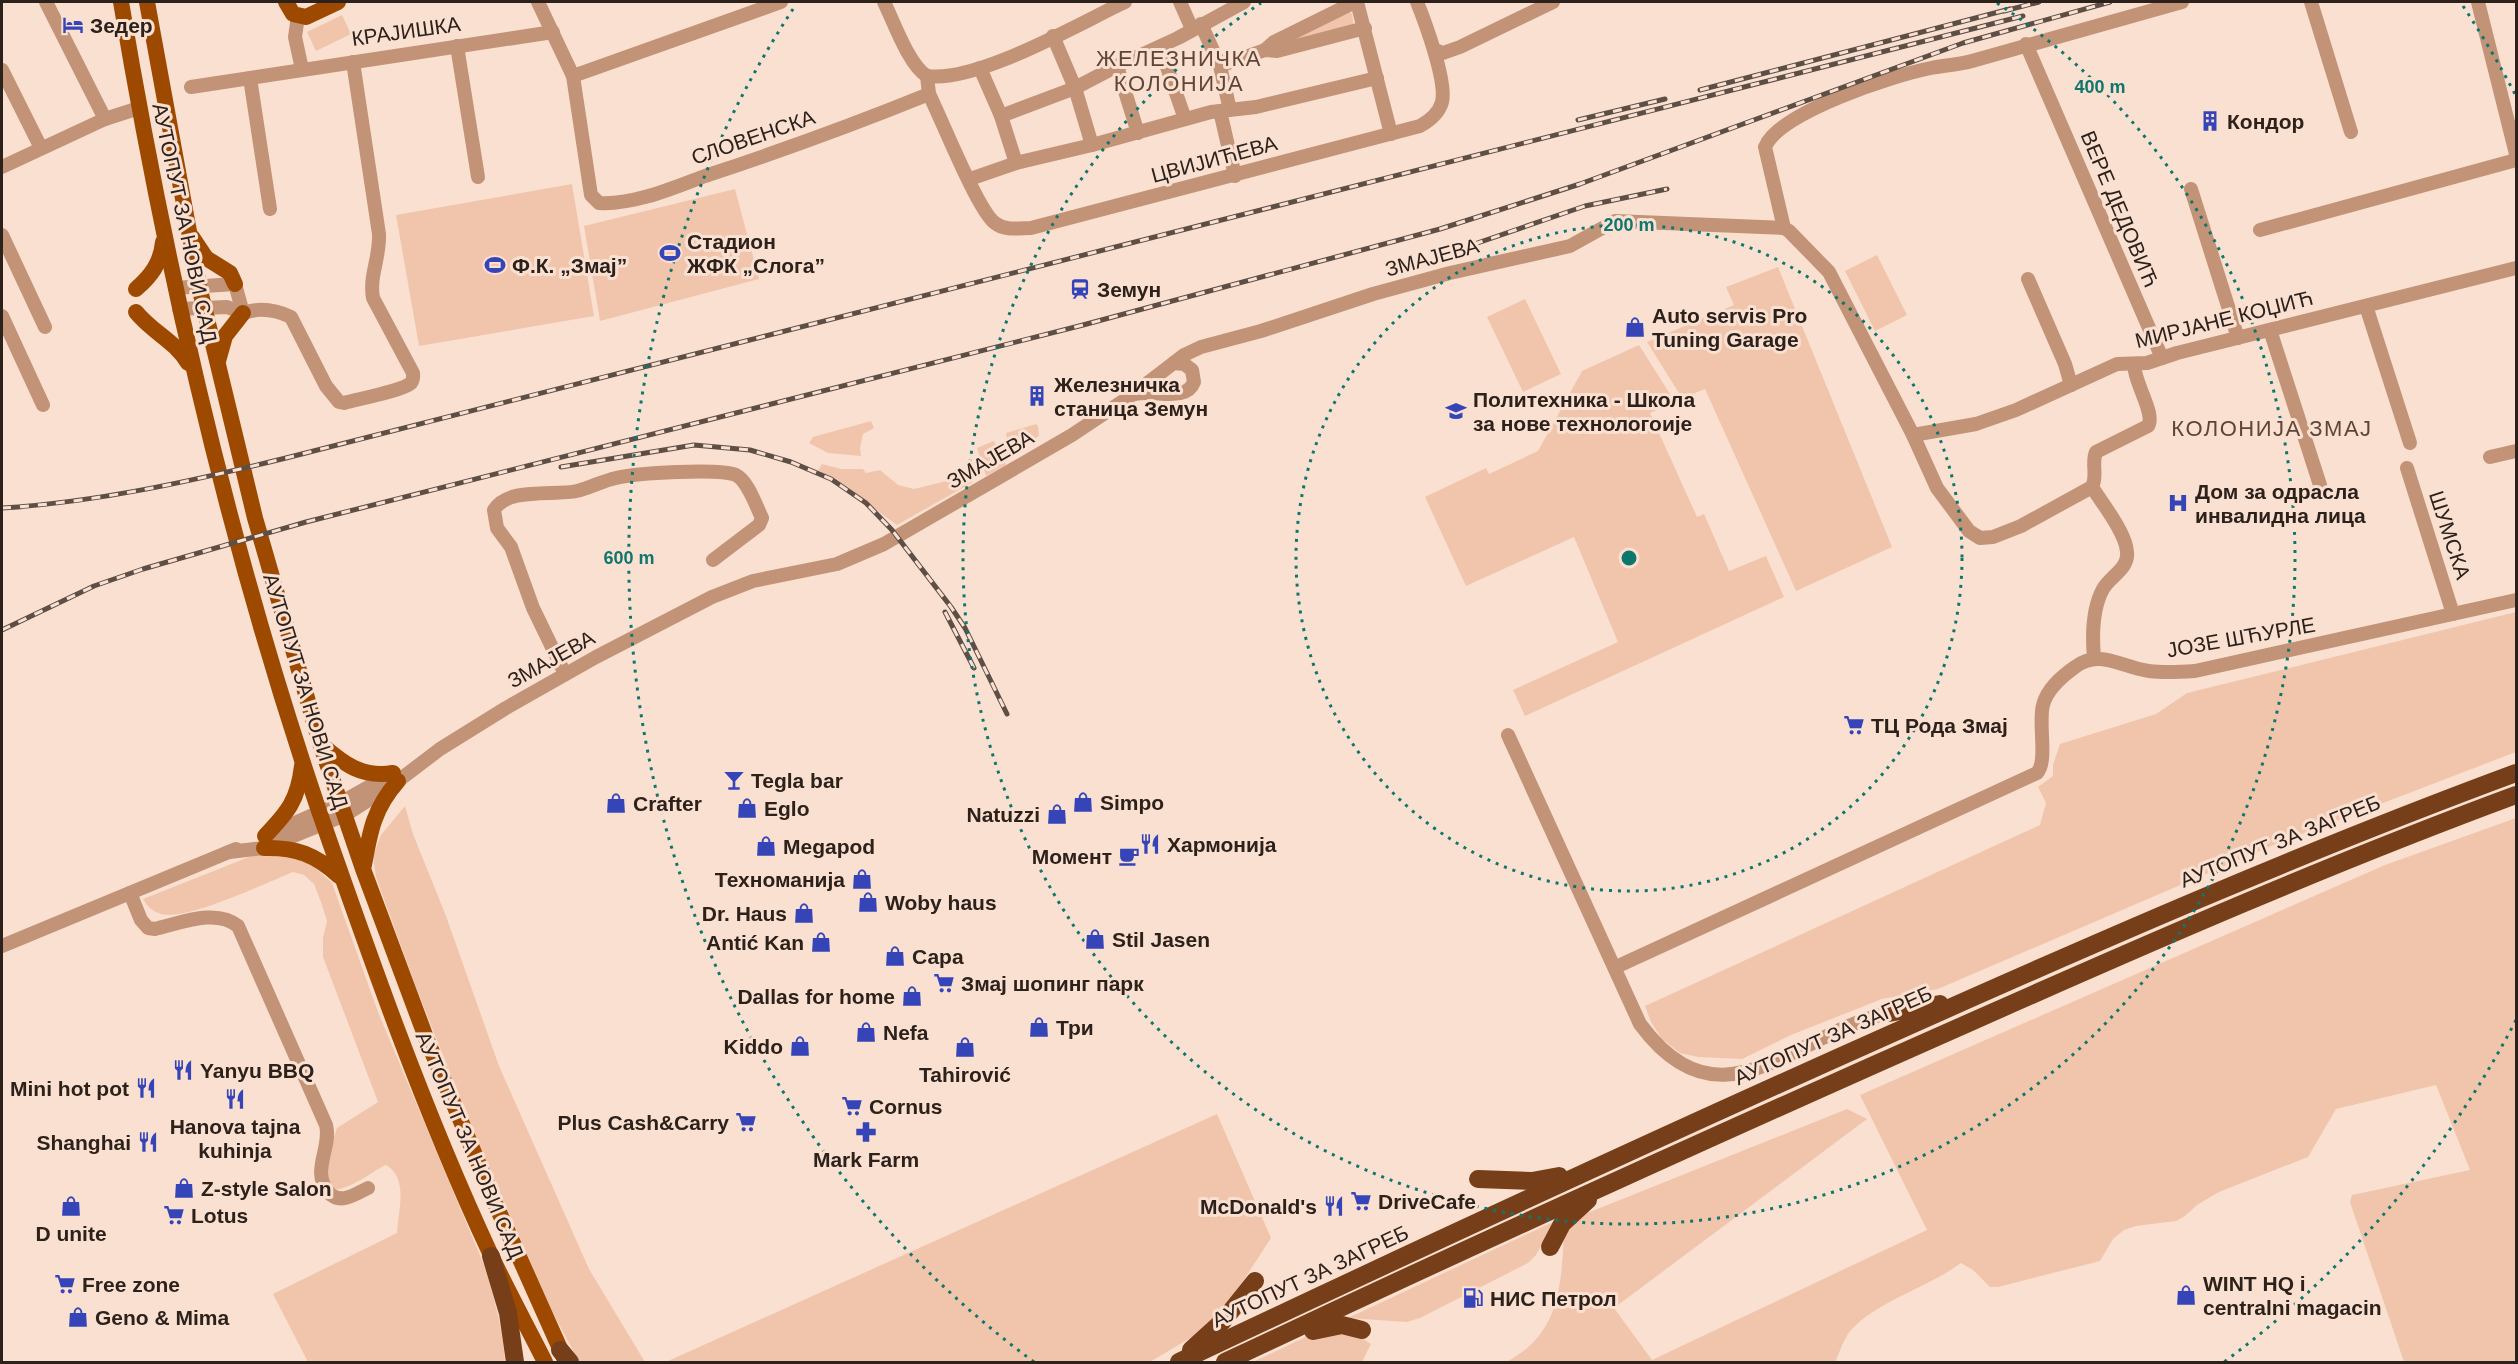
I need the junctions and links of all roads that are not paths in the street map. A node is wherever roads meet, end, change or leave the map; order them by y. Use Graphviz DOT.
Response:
graph roads {
  1 [pos="46,2"];
  2 [pos="121,2"];
  3 [pos="147,2"];
  4 [pos="286,2"];
  5 [pos="338,2"];
  6 [pos="538,2"];
  7 [pos="781,2"];
  8 [pos="884,2"];
  9 [pos="1125,2"];
  10 [pos="1180,2"];
  11 [pos="1244,2"];
  12 [pos="1356,2"];
  13 [pos="1417,2"];
  14 [pos="1553,2"];
  15 [pos="2182,2"];
  16 [pos="2311,2"];
  17 [pos="2478,2"];
  18 [pos="298,16"];
  19 [pos="1197,26"];
  20 [pos="1365,28"];
  21 [pos="553,32"];
  22 [pos="1053,36"];
  23 [pos="2026,44"];
  24 [pos="457,46"];
  25 [pos="1160,47"];
  26 [pos="1265,50"];
  27 [pos="1435,50"];
  28 [pos="352,62"];
  29 [pos="1117,66"];
  30 [pos="1220,66"];
  31 [pos="980,68"];
  32 [pos="302,69"];
  33 [pos="2,70"];
  34 [pos="573,76"];
  35 [pos="927,76"];
  36 [pos="250,78"];
  37 [pos="1377,78"];
  38 [pos="191,87"];
  39 [pos="1075,88"];
  40 [pos="929,94"];
  41 [pos="139,108"];
  42 [pos="1225,110"];
  43 [pos="1002,116"];
  44 [pos="105,119"];
  45 [pos="1185,119"];
  46 [pos="2351,132"];
  47 [pos="1138,133"];
  48 [pos="1391,134"];
  49 [pos="1092,145"];
  50 [pos="41,148"];
  51 [pos="2517,154"];
  52 [pos="2517,160"];
  53 [pos="1016,162"];
  54 [pos="3,163"];
  55 [pos="1235,176"];
  56 [pos="478,177"];
  57 [pos="970,179"];
  58 [pos="2191,189"];
  59 [pos="270,209"];
  60 [pos="187,227"];
  61 [pos="1784,228"];
  62 [pos="2260,230"];
  63 [pos="2,235"];
  64 [pos="164,236"];
  65 [pos="2517,268"];
  66 [pos="2028,279"];
  67 [pos="235,284"];
  68 [pos="199,286"];
  69 [pos="175,288"];
  70 [pos="136,290"];
  71 [pos="2366,306"];
  72 [pos="204,307"];
  73 [pos="179,309"];
  74 [pos="136,312"];
  75 [pos="243,312"];
  76 [pos="2,316"];
  77 [pos="45,327"];
  78 [pos="2270,330"];
  79 [pos="2238,338"];
  80 [pos="1201,347"];
  81 [pos="2162,358"];
  82 [pos="1174,363"];
  83 [pos="218,364"];
  84 [pos="2134,364"];
  85 [pos="1188,367"];
  86 [pos="193,370"];
  87 [pos="1160,374"];
  88 [pos="2071,385"];
  89 [pos="1161,392"];
  90 [pos="1132,395"];
  91 [pos="43,405"];
  92 [pos="1913,435"];
  93 [pos="2410,443"];
  94 [pos="2517,451"];
  95 [pos="2490,457"];
  96 [pos="2407,468"];
  97 [pos="2320,485"];
  98 [pos="2092,487"];
  99 [pos="713,560"];
  100 [pos="2517,600"];
  101 [pos="2453,614"];
  102 [pos="2094,657"];
  103 [pos="565,674"];
  104 [pos="1508,735"];
  105 [pos="320,743"];
  106 [pos="302,759"];
  107 [pos="2517,773"];
  108 [pos="395,777"];
  109 [pos="2517,795"];
  110 [pos="342,809"];
  111 [pos="322,819"];
  112 [pos="265,842"];
  113 [pos="363,869"];
  114 [pos="341,878"];
  115 [pos="130,893"];
  116 [pos="2,946"];
  117 [pos="1616,967"];
  118 [pos="1971,998"];
  119 [pos="1888,1013"];
  120 [pos="1590,1169"];
  121 [pos="1478,1179"];
  122 [pos="1611,1182"];
  123 [pos="368,1188"];
  124 [pos="1550,1247"];
  125 [pos="491,1256"];
  126 [pos="1254,1281"];
  127 [pos="1362,1330"];
  128 [pos="1279,1337"];
  129 [pos="566,1358"];
  130 [pos="515,1362"];
  131 [pos="545,1362"];
  132 [pos="1178,1362"];
  133 [pos="1225,1362"];
  1 -- 44 [label="street"];
  2 -- 41 [label="main road, АУТОПУТ ЗА НОВИ САД"];
  3 -- 60 [label="main road, АУТОПУТ ЗА НОВИ САД"];
  4 -- 18 [label="main road"];
  5 -- 18 [label="main road, КРАЈИШКА"];
  6 -- 21 [label="street"];
  7 -- 34 [label="street"];
  8 -- 35 [label="street"];
  9 -- 22 [label="street"];
  10 -- 19 [label="street"];
  11 -- 19 [label="street"];
  12 -- 20 [label="street"];
  12 -- 26 [label="street"];
  13 -- 27 [label="street"];
  14 -- 27 [label="street"];
  15 -- 23 [label="street"];
  16 -- 46 [label="street"];
  17 -- 51 [label="street"];
  18 -- 32 [label="street"];
  19 -- 25 [label="street"];
  19 -- 30 [label="street"];
  20 -- 26 [label="street"];
  20 -- 37 [label="street"];
  21 -- 24 [label="street, КРАЈИШКА"];
  21 -- 34 [label="street"];
  22 -- 31 [label="street"];
  22 -- 39 [label="street"];
  23 -- 61 [label="street"];
  23 -- 81 [label="street, ВЕРЕ ДЕДОВИЋ"];
  24 -- 28 [label="street, КРАЈИШКА"];
  24 -- 56 [label="street"];
  25 -- 29 [label="street"];
  25 -- 45 [label="street"];
  26 -- 30 [label="street"];
  27 -- 48 [label="street, ЦВИЈИЋЕВА"];
  28 -- 32 [label="street, КРАЈИШКА"];
  28 -- 75 [label="street"];
  29 -- 39 [label="street"];
  29 -- 47 [label="street"];
  30 -- 42 [label="street"];
  31 -- 35 [label="street"];
  31 -- 43 [label="street"];
  32 -- 36 [label="street, КРАЈИШКА"];
  33 -- 50 [label="street"];
  34 -- 40 [label="street, СЛОВЕНСКА"];
  35 -- 40 [label="street"];
  36 -- 38 [label="street, КРАЈИШКА"];
  36 -- 59 [label="street"];
  37 -- 42 [label="street"];
  37 -- 48 [label="street"];
  39 -- 43 [label="street"];
  39 -- 49 [label="street"];
  40 -- 57 [label="street"];
  41 -- 44 [label="street"];
  41 -- 64 [label="main road, АУТОПУТ ЗА НОВИ САД"];
  42 -- 45 [label="street"];
  42 -- 55 [label="street"];
  43 -- 53 [label="street"];
  44 -- 50 [label="street"];
  45 -- 47 [label="street"];
  47 -- 49 [label="street"];
  48 -- 55 [label="street, ЦВИЈИЋЕВА"];
  49 -- 53 [label="street"];
  50 -- 54 [label="street"];
  52 -- 62 [label="street"];
  53 -- 57 [label="street"];
  55 -- 57 [label="street, ЦВИЈИЋЕВА"];
  58 -- 79 [label="street"];
  60 -- 67 [label="main road"];
  60 -- 68 [label="main road, АУТОПУТ ЗА НОВИ САД"];
  61 -- 80 [label="street, ЗМАЈЕВА"];
  61 -- 92 [label="street"];
  63 -- 77 [label="street"];
  64 -- 69 [label="main road, АУТОПУТ ЗА НОВИ САД"];
  64 -- 70 [label="main road"];
  65 -- 71 [label="street, МИРЈАНЕ КОЏИЋ"];
  66 -- 88 [label="street"];
  67 -- 68 [label="street"];
  67 -- 75 [label="street"];
  68 -- 69 [label="street"];
  68 -- 72 [label="main road, АУТОПУТ ЗА НОВИ САД"];
  69 -- 73 [label="main road, АУТОПУТ ЗА НОВИ САД"];
  71 -- 78 [label="street, МИРЈАНЕ КОЏИЋ"];
  71 -- 93 [label="street"];
  72 -- 73 [label="street"];
  72 -- 75 [label="street"];
  72 -- 83 [label="main road, АУТОПУТ ЗА НОВИ САД"];
  73 -- 86 [label="main road, АУТОПУТ ЗА НОВИ САД"];
  74 -- 86 [label="main road"];
  75 -- 83 [label="main road"];
  76 -- 91 [label="street"];
  78 -- 79 [label="street, МИРЈАНЕ КОЏИЋ"];
  78 -- 97 [label="street"];
  79 -- 81 [label="street, МИРЈАНЕ КОЏИЋ"];
  80 -- 82 [label="street, ЗМАЈЕВА"];
  80 -- 85 [label="street"];
  81 -- 84 [label="street, МИРЈАНЕ КОЏИЋ"];
  82 -- 85 [label="street"];
  82 -- 87 [label="street, ЗМАЈЕВА"];
  83 -- 105 [label="main road, АУТОПУТ ЗА НОВИ САД"];
  84 -- 88 [label="street, МИРЈАНЕ КОЏИЋ"];
  84 -- 98 [label="street"];
  85 -- 89 [label="street"];
  86 -- 106 [label="main road, АУТОПУТ ЗА НОВИ САД"];
  87 -- 89 [label="street"];
  87 -- 90 [label="street, ЗМАЈЕВА"];
  88 -- 92 [label="street, МИРЈАНЕ КОЏИЋ"];
  89 -- 90 [label="street"];
  90 -- 103 [label="street, ЗМАЈЕВА"];
  92 -- 98 [label="street"];
  94 -- 95 [label="street"];
  96 -- 101 [label="street, ШУМСКА"];
  98 -- 102 [label="street"];
  99 -- 103 [label="street"];
  100 -- 101 [label="street, ЈОЗЕ ШЋУРЛЕ"];
  101 -- 102 [label="street, ЈОЗЕ ШЋУРЛЕ"];
  102 -- 117 [label="street"];
  103 -- 108 [label="street, ЗМАЈЕВА"];
  104 -- 117 [label="street"];
  105 -- 108 [label="main road"];
  105 -- 110 [label="main road, АУТОПУТ ЗА НОВИ САД"];
  106 -- 111 [label="main road, АУТОПУТ ЗА НОВИ САД"];
  106 -- 112 [label="main road"];
  107 -- 118 [label="highway, АУТОПУТ ЗА ЗАГРЕБ"];
  108 -- 110 [label="street, ЗМАЈЕВА"];
  108 -- 113 [label="main road"];
  109 -- 122 [label="highway, АУТОПУТ ЗА ЗАГРЕБ"];
  110 -- 111 [label="street, ЗМАЈЕВА"];
  110 -- 113 [label="main road, АУТОПУТ ЗА НОВИ САД"];
  111 -- 112 [label="street, ЗМАЈЕВА"];
  111 -- 114 [label="main road, АУТОПУТ ЗА НОВИ САД"];
  112 -- 114 [label="main road"];
  112 -- 115 [label="street, ЗМАЈЕВА"];
  113 -- 129 [label="main road, АУТОПУТ ЗА НОВИ САД"];
  114 -- 125 [label="main road, АУТОПУТ ЗА НОВИ САД"];
  115 -- 116 [label="street, ЗМАЈЕВА"];
  115 -- 123 [label="street"];
  117 -- 119 [label="street"];
  118 -- 119 [label="highway"];
  118 -- 120 [label="highway, АУТОПУТ ЗА ЗАГРЕБ"];
  120 -- 121 [label="highway"];
  120 -- 132 [label="highway, АУТОПУТ ЗА ЗАГРЕБ"];
  122 -- 124 [label="highway"];
  122 -- 128 [label="highway, АУТОПУТ ЗА ЗАГРЕБ"];
  125 -- 130 [label="highway"];
  125 -- 131 [label="main road, АУТОПУТ ЗА НОВИ САД"];
  126 -- 132 [label="highway"];
  127 -- 128 [label="highway"];
  128 -- 133 [label="highway, АУТОПУТ ЗА ЗАГРЕБ"];
}
